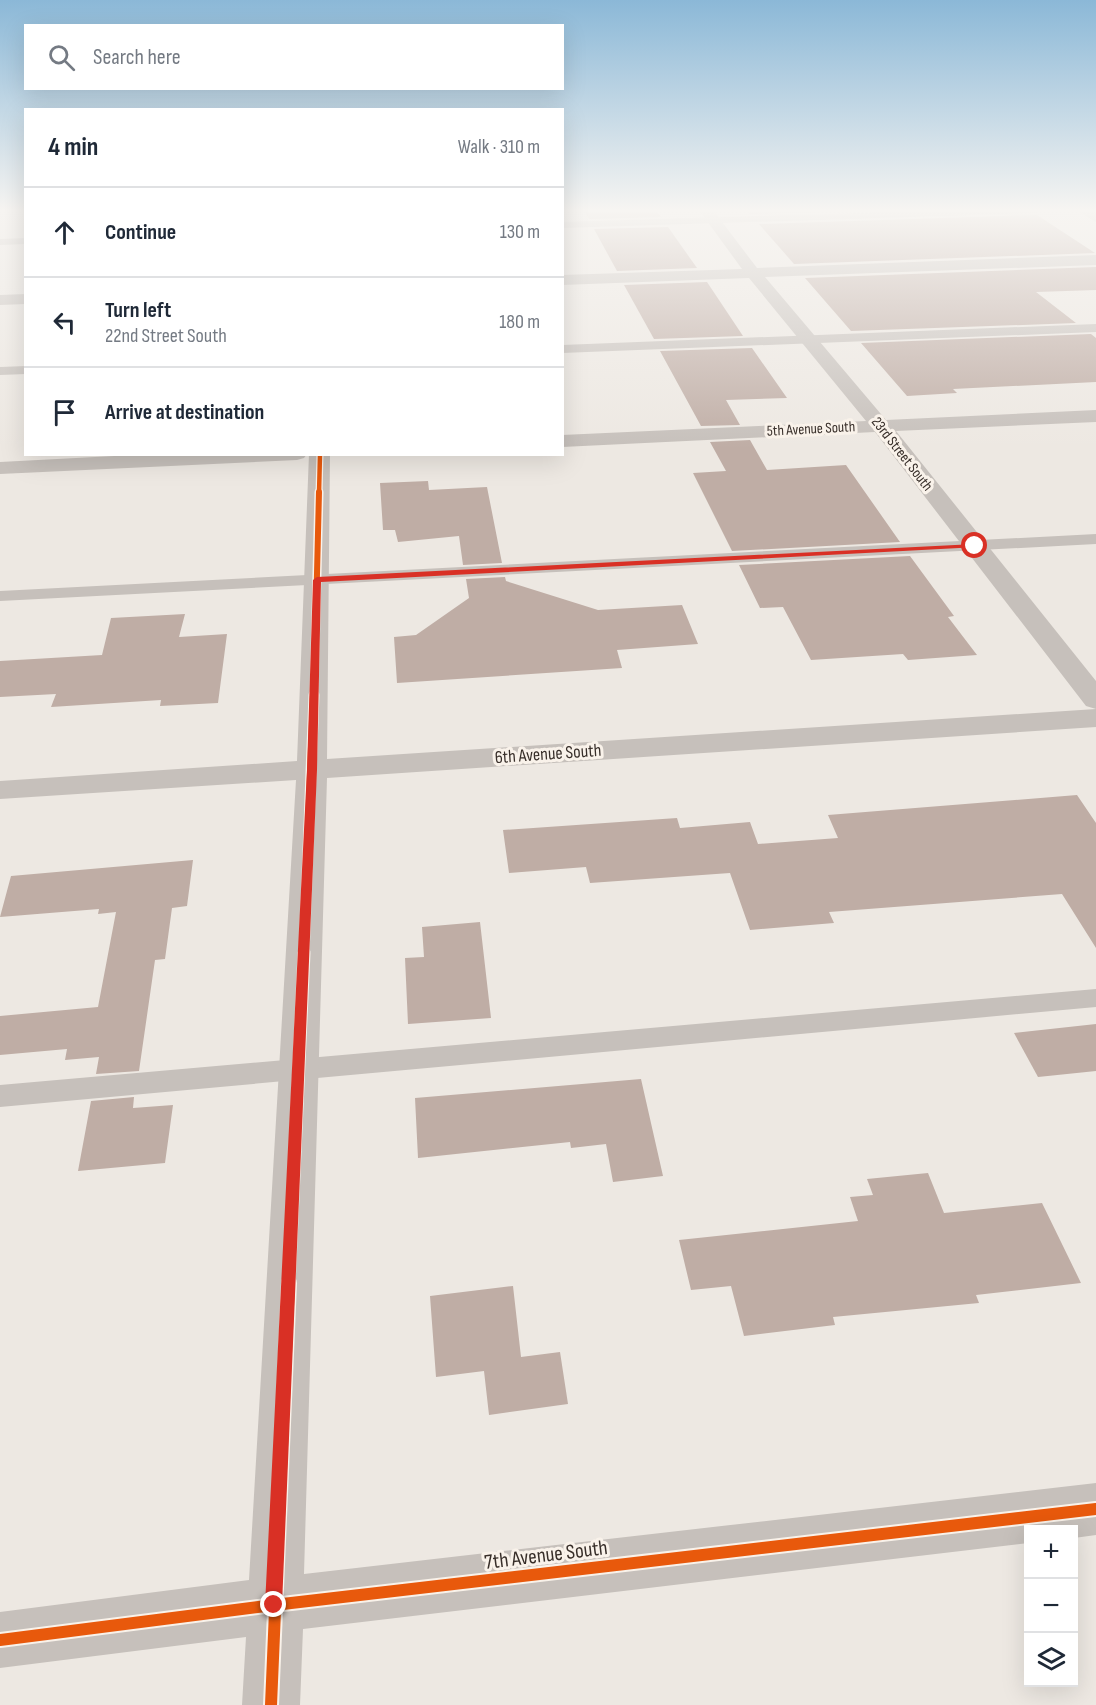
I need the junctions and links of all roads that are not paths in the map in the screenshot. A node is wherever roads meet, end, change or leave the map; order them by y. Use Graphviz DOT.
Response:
graph roads {
  1 [pos="767,290"];
  2 [pos="24,299"];
  3 [pos="0,300"];
  4 [pos="1096,328"];
  5 [pos="808,339"];
  6 [pos="564,349"];
  7 [pos="24,370"];
  8 [pos="0,371"];
  9 [pos="1096,416"];
  10 [pos="880,426"];
  11 [pos="564,441"];
  12 [pos="255,456"];
  13 [pos="321,456"];
  14 [pos="0,468"];
  15 [pos="1096,539"];
  16 [pos="975,546"];
  17 [pos="317,580"];
  18 [pos="0,596"];
  19 [pos="1096,700"];
  20 [pos="1096,718"];
  21 [pos="312,770"];
  22 [pos="0,790"];
  23 [pos="1096,998"];
  24 [pos="298,1069"];
  25 [pos="0,1096"];
  26 [pos="1096,1509"];
  27 [pos="274,1605"];
  28 [pos="0,1640"];
  29 [pos="271,1705"];
  1 -- 5 [label="street, 23rd Street South"];
  2 -- 3 [label="street"];
  4 -- 5 [label="lane"];
  5 -- 6 [label="lane"];
  5 -- 10 [label="street, 23rd Street South"];
  7 -- 8 [label="lane"];
  9 -- 10 [label="street, 5th Avenue South"];
  10 -- 11 [label="street, 5th Avenue South"];
  10 -- 16 [label="street, 23rd Street South"];
  12 -- 14 [label="street"];
  13 -- 17 [label="street"];
  15 -- 16 [label="lane"];
  16 -- 17 [label="lane"];
  16 -- 19 [label="street, 23rd Street South"];
  17 -- 18 [label="lane"];
  17 -- 21 [label="street"];
  20 -- 21 [label="street, 6th Avenue South"];
  21 -- 22 [label="street, 6th Avenue South"];
  21 -- 24 [label="street"];
  23 -- 24 [label="lane"];
  24 -- 25 [label="lane"];
  24 -- 27 [label="street"];
  26 -- 27 [label="street, 7th Avenue South"];
  27 -- 28 [label="street, 7th Avenue South"];
  27 -- 29 [label="street"];
}
